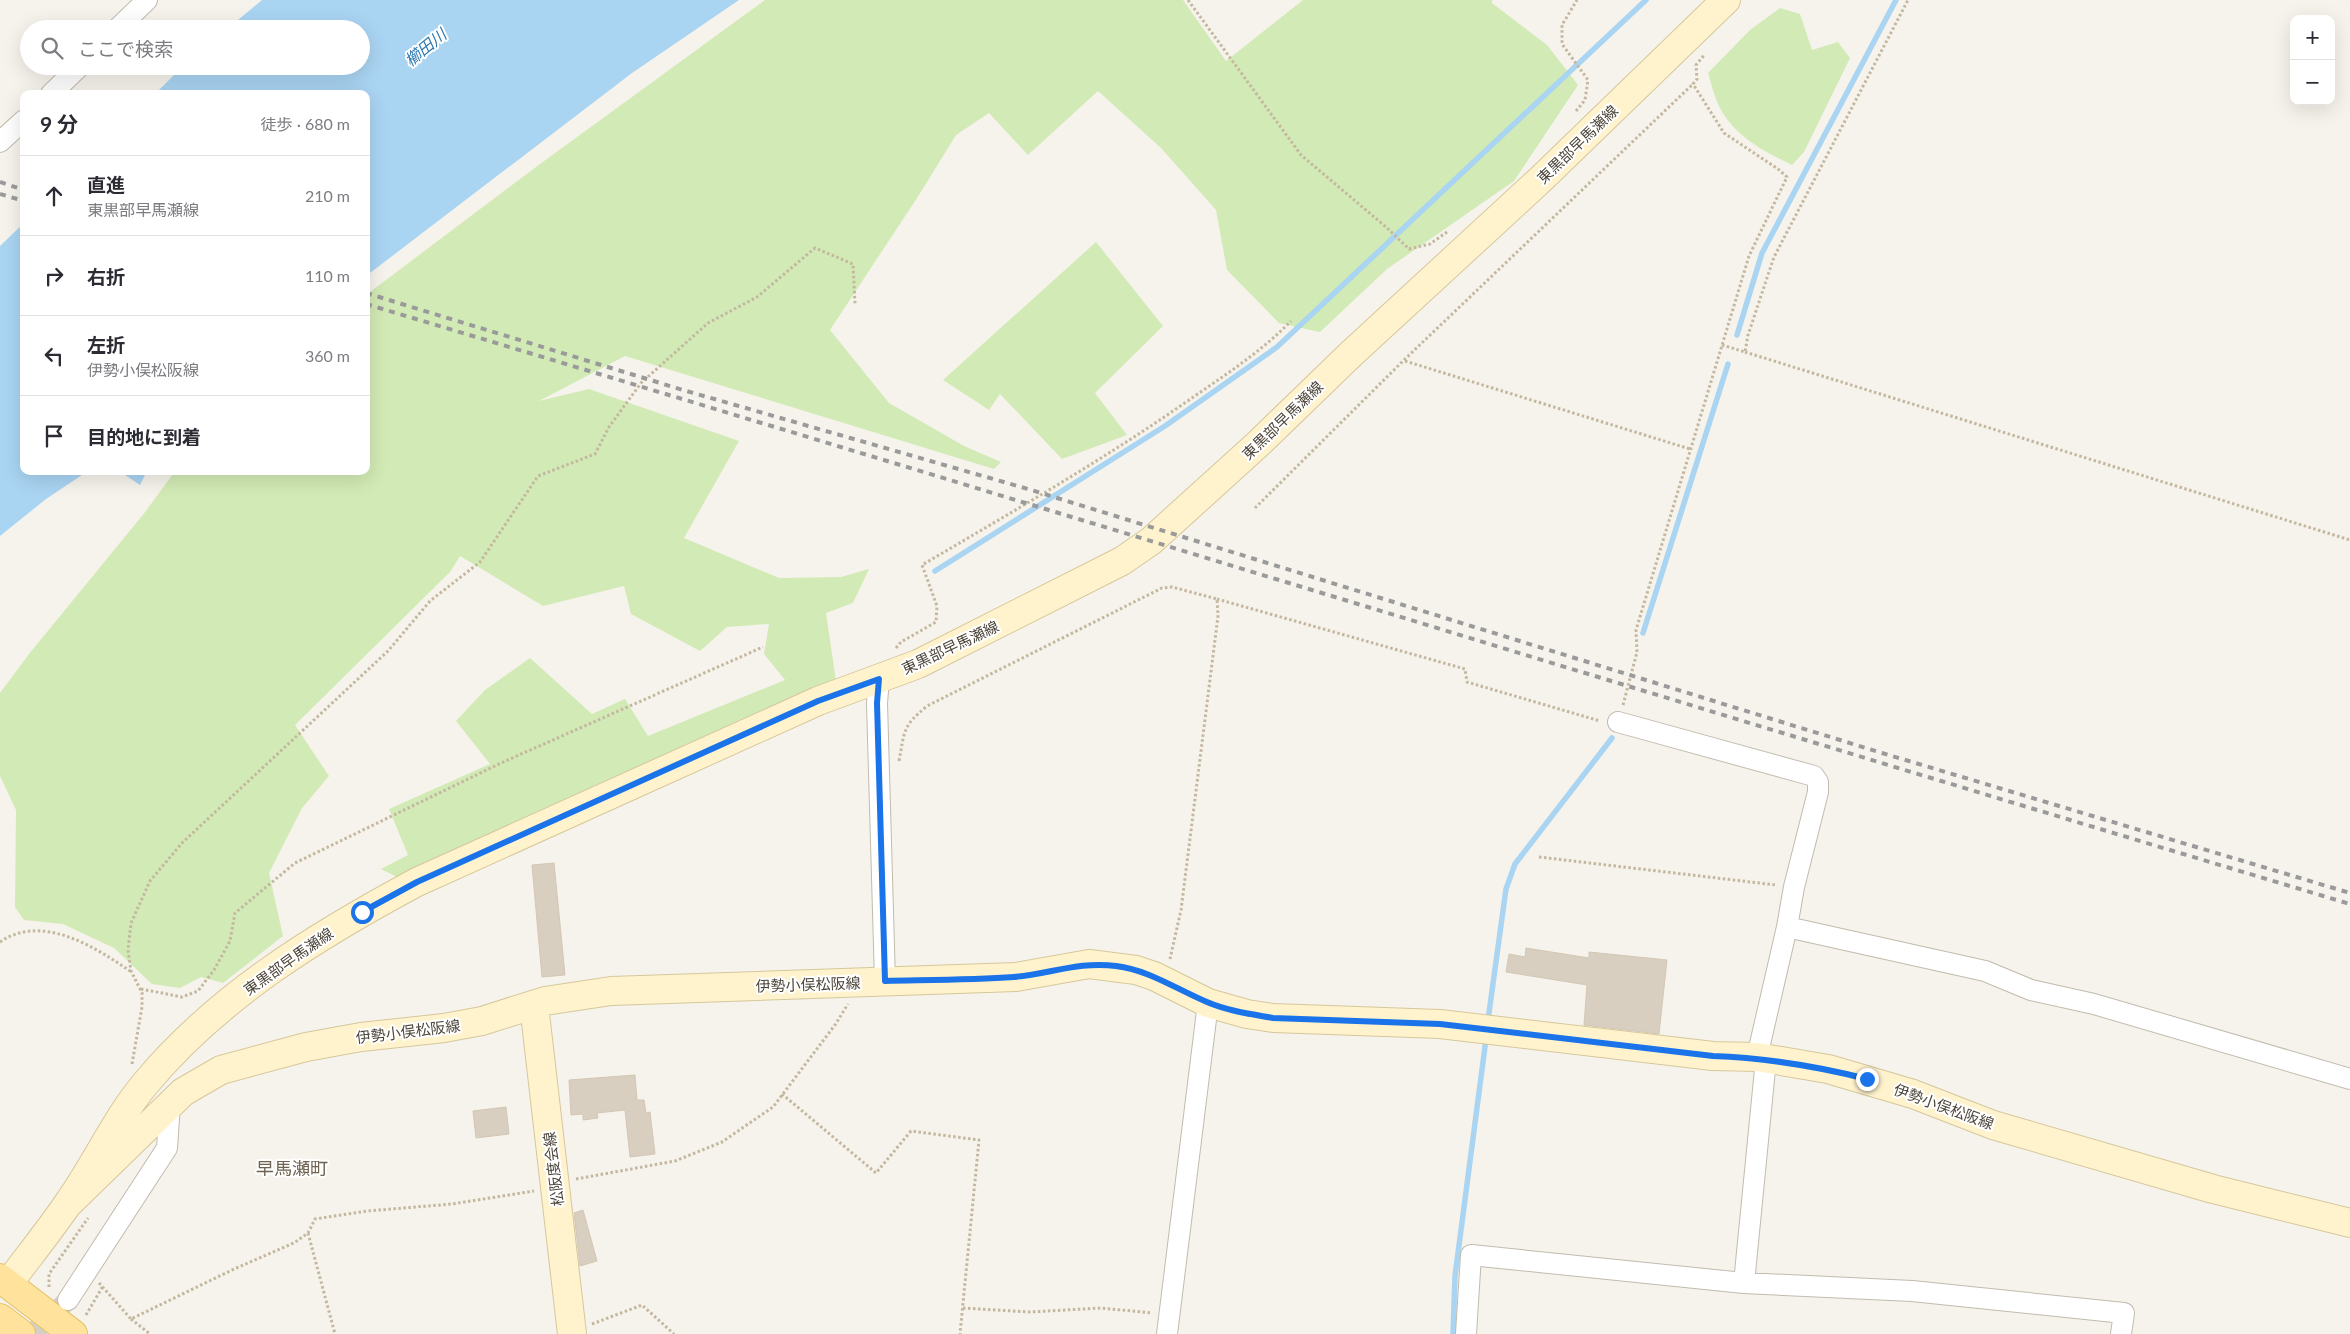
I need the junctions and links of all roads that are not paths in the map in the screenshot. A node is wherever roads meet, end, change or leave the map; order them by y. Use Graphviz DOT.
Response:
graph roads {
  1 [pos="147,0"];
  2 [pos="1726,0"];
  3 [pos="126,20"];
  4 [pos="71,75"];
  5 [pos="56,90"];
  6 [pos="20,124"];
  7 [pos="0,142"];
  8 [pos="879,679"];
  9 [pos="1618,722"];
  10 [pos="1787,927"];
  11 [pos="885,981"];
  12 [pos="1208,1003"];
  13 [pos="534,1004"];
  14 [pos="1762,1058"];
  15 [pos="2350,1080"];
  16 [pos="170,1104"];
  17 [pos="70,1202"];
  18 [pos="2350,1223"];
  19 [pos="4,1281"];
  20 [pos="1744,1282"];
  21 [pos="68,1300"];
  22 [pos="0,1318"];
  23 [pos="79,1324"];
  24 [pos="1168,1324"];
  25 [pos="572,1333"];
  26 [pos="21,1334"];
  27 [pos="1466,1334"];
  28 [pos="2121,1334"];
  1 -- 3 [label="street"];
  2 -- 8 [label="main road, 東黒部早馬瀬線"];
  4 -- 5 [label="street"];
  6 -- 7 [label="street"];
  8 -- 11 [label="street"];
  8 -- 17 [label="main road, 東黒部早馬瀬線"];
  9 -- 10 [label="street"];
  10 -- 14 [label="street"];
  10 -- 15 [label="street"];
  11 -- 12 [label="main road, 伊勢小俣松阪線"];
  11 -- 13 [label="main road, 伊勢小俣松阪線"];
  12 -- 14 [label="main road, 伊勢小俣松阪線"];
  12 -- 24 [label="street"];
  13 -- 16 [label="main road, 伊勢小俣松阪線"];
  13 -- 25 [label="main road, 松阪度会線"];
  14 -- 18 [label="main road, 伊勢小俣松阪線"];
  14 -- 20 [label="street"];
  16 -- 17 [label="main road, 伊勢小俣松阪線"];
  16 -- 21 [label="street"];
  17 -- 19 [label="main road, 東黒部早馬瀬線"];
  19 -- 23 [label="main road"];
  20 -- 27 [label="street"];
  20 -- 28 [label="street"];
  22 -- 26 [label="main road"];
}
